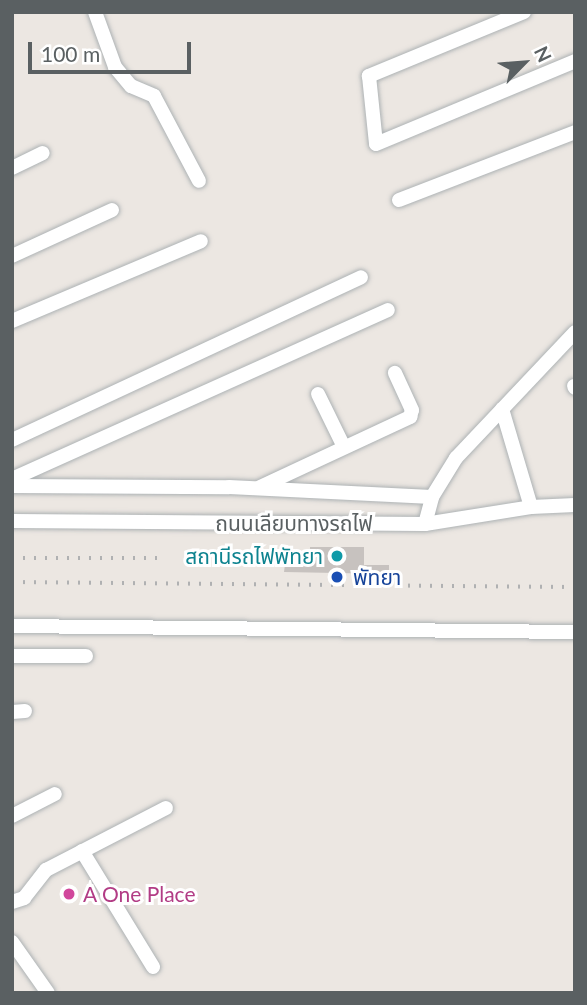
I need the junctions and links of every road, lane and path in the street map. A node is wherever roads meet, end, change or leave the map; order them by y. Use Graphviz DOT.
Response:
graph roads {
  1 [pos="95,12"];
  2 [pos="524,12"];
  3 [pos="575,61"];
  4 [pos="575,132"];
  5 [pos="43,153"];
  6 [pos="12,167"];
  7 [pos="199,181"];
  8 [pos="399,200"];
  9 [pos="112,210"];
  10 [pos="201,241"];
  11 [pos="12,256"];
  12 [pos="361,277"];
  13 [pos="388,310"];
  14 [pos="12,321"];
  15 [pos="575,332"];
  16 [pos="395,373"];
  17 [pos="318,394"];
  18 [pos="502,409"];
  19 [pos="12,440"];
  20 [pos="344,447"];
  21 [pos="12,479"];
  22 [pos="12,486"];
  23 [pos="259,488"];
  24 [pos="432,497"];
  25 [pos="575,505"];
  26 [pos="531,507"];
  27 [pos="12,521"];
  28 [pos="425,524"];
  29 [pos="12,626"];
  30 [pos="575,632"];
  31 [pos="12,656"];
  32 [pos="86,656"];
  33 [pos="55,794"];
  34 [pos="166,808"];
  35 [pos="12,816"];
  36 [pos="82,850"];
  37 [pos="12,902"];
  38 [pos="12,942"];
  39 [pos="153,967"];
  40 [pos="48,993"];
  1 -- 7 [label="street"];
  2 -- 3 [label="street"];
  4 -- 8 [label="street"];
  5 -- 6 [label="street"];
  9 -- 11 [label="street"];
  10 -- 14 [label="street"];
  12 -- 19 [label="street"];
  13 -- 21 [label="street"];
  15 -- 18 [label="street"];
  16 -- 20 [label="street"];
  17 -- 20 [label="street"];
  18 -- 24 [label="street"];
  18 -- 26 [label="street"];
  20 -- 23 [label="street"];
  22 -- 23 [label="street"];
  23 -- 24 [label="street"];
  24 -- 28 [label="street"];
  25 -- 26 [label="street, ถนนเลียบทางรถไฟ"];
  26 -- 28 [label="street, ถนนเลียบทางรถไฟ"];
  27 -- 28 [label="street, ถนนเลียบทางรถไฟ"];
  29 -- 30 [label="street"];
  31 -- 32 [label="street"];
  33 -- 35 [label="street"];
  34 -- 36 [label="street"];
  36 -- 37 [label="street"];
  36 -- 39 [label="street"];
  38 -- 40 [label="street"];
}
